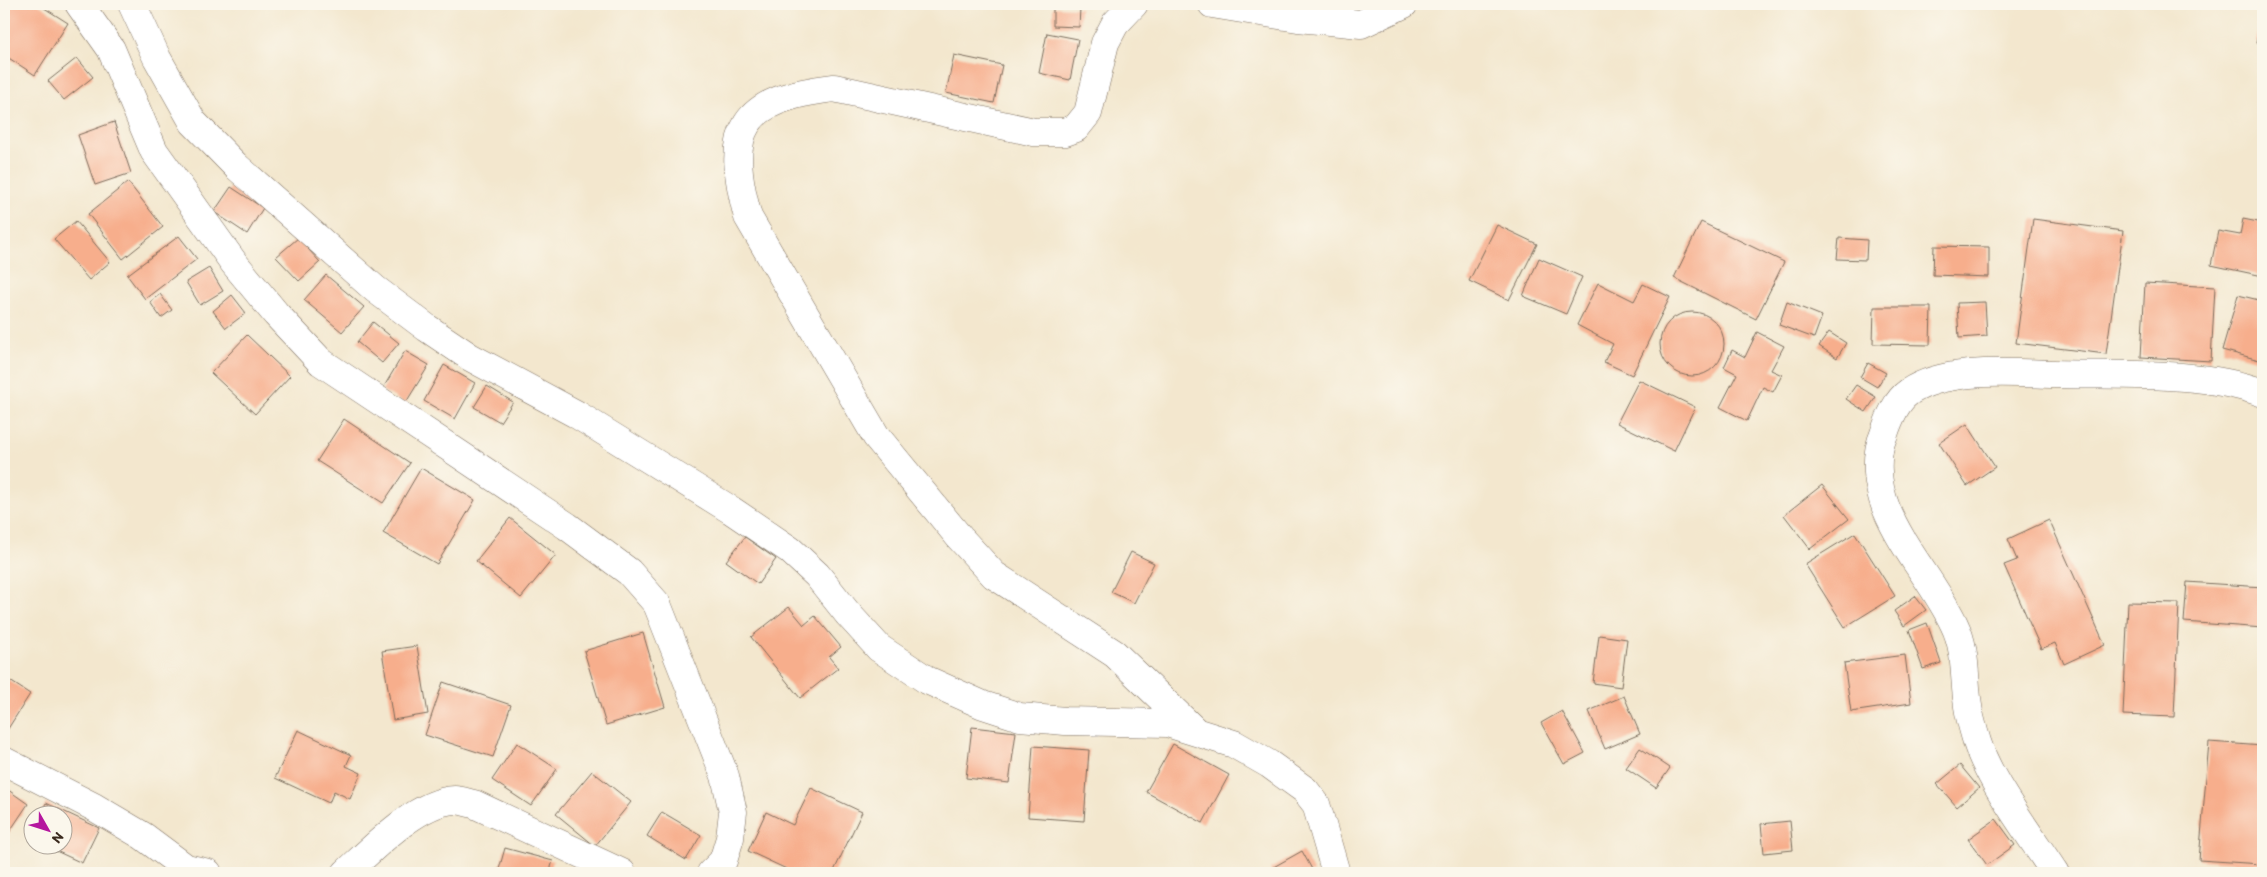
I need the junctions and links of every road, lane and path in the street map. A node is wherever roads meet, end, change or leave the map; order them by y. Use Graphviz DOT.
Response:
graph roads {
  1 [pos="79,4"];
  2 [pos="132,4"];
  3 [pos="1134,4"];
  4 [pos="1212,4"];
  5 [pos="1404,4"];
  6 [pos="2263,393"];
  7 [pos="1196,732"];
  8 [pos="4,761"];
  9 [pos="208,873"];
  10 [pos="346,873"];
  11 [pos="622,873"];
  12 [pos="711,873"];
  13 [pos="1336,873"];
  14 [pos="2055,873"];
  1 -- 12 [label="street"];
  2 -- 7 [label="street"];
  3 -- 7 [label="street"];
  4 -- 5 [label="street"];
  6 -- 14 [label="street"];
  7 -- 13 [label="street"];
  8 -- 9 [label="street"];
  10 -- 11 [label="street"];
}
